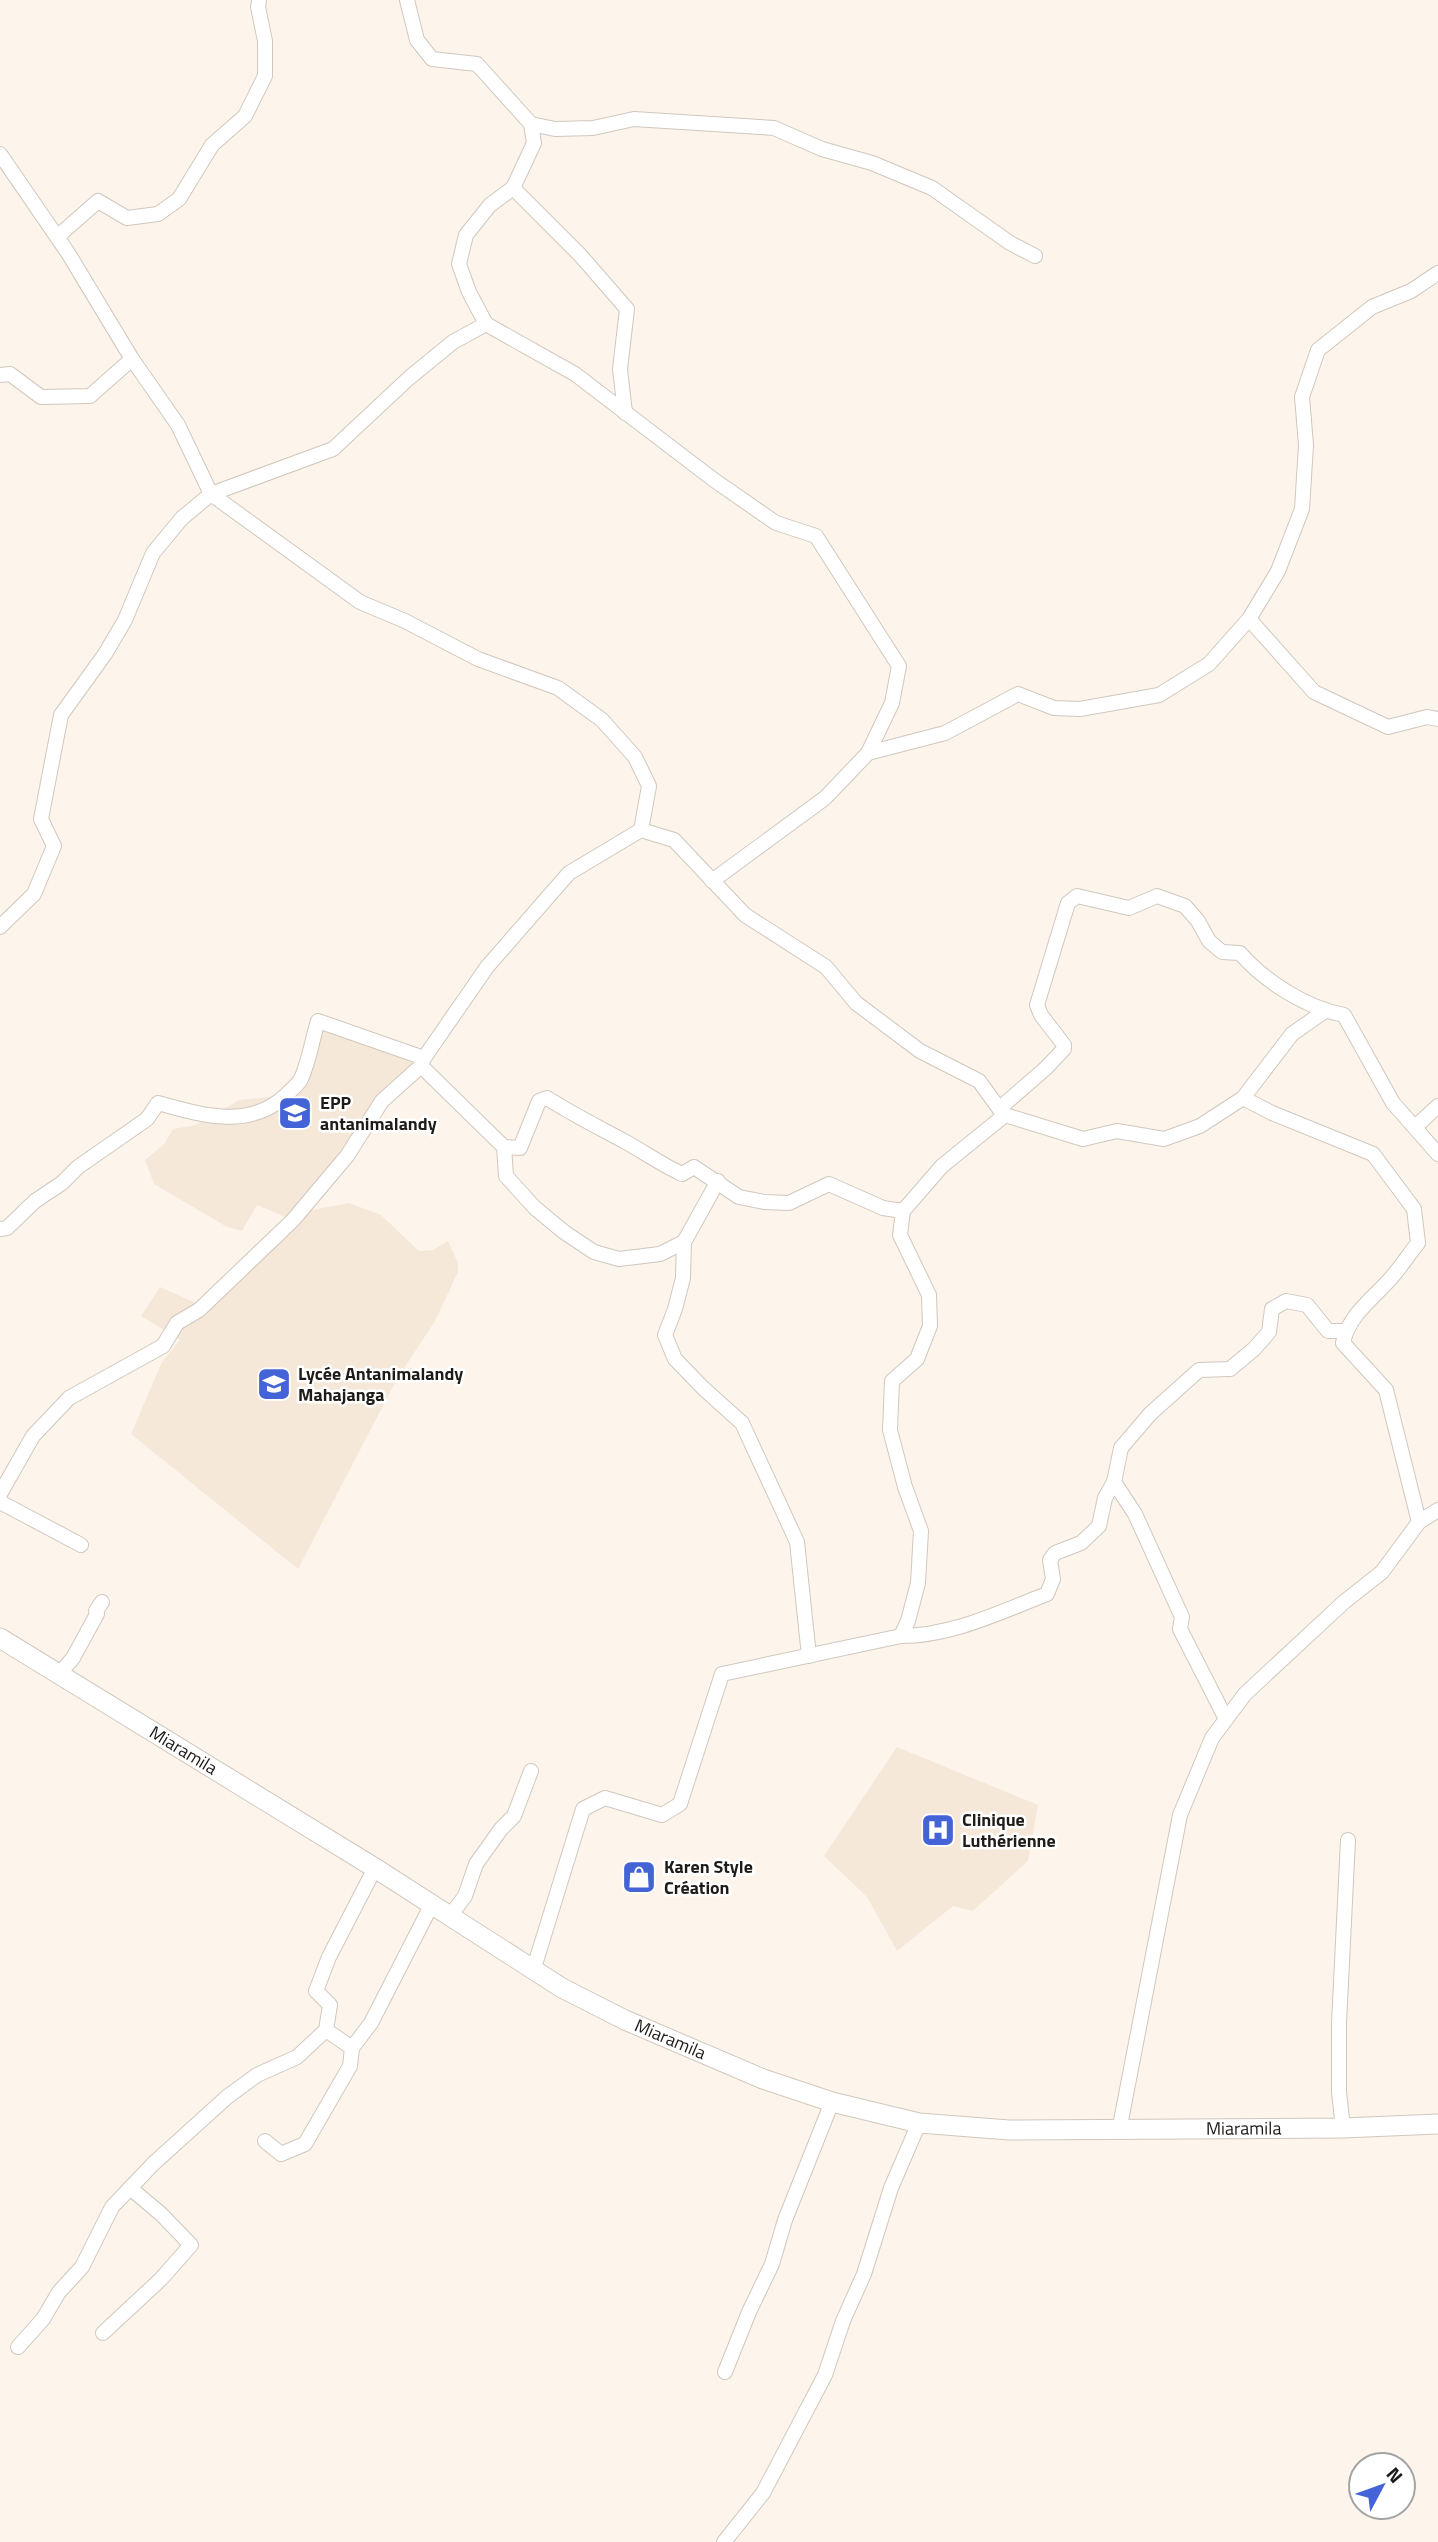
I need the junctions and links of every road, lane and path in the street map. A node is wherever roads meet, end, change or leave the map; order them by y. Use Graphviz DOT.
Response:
graph roads {
  1 [pos="260,0"];
  2 [pos="407,0"];
  3 [pos="531,124"];
  4 [pos="0,154"];
  5 [pos="513,188"];
  6 [pos="57,237"];
  7 [pos="1035,256"];
  8 [pos="1438,273"];
  9 [pos="486,324"];
  10 [pos="132,359"];
  11 [pos="0,375"];
  12 [pos="625,413"];
  13 [pos="211,494"];
  14 [pos="1249,619"];
  15 [pos="1438,719"];
  16 [pos="868,753"];
  17 [pos="641,830"];
  18 [pos="712,881"];
  19 [pos="0,927"];
  20 [pos="1325,1011"];
  21 [pos="422,1062"];
  22 [pos="1243,1098"];
  23 [pos="1438,1106"];
  24 [pos="1002,1112"];
  25 [pos="1415,1127"];
  26 [pos="504,1147"];
  27 [pos="1438,1154"];
  28 [pos="718,1181"];
  29 [pos="903,1211"];
  30 [pos="0,1229"];
  31 [pos="684,1242"];
  32 [pos="1345,1331"];
  33 [pos="1114,1482"];
  34 [pos="0,1494"];
  35 [pos="0,1502"];
  36 [pos="1438,1510"];
  37 [pos="1419,1522"];
  38 [pos="81,1545"];
  39 [pos="102,1602"];
  40 [pos="901,1636"];
  41 [pos="0,1639"];
  42 [pos="809,1656"];
  43 [pos="60,1673"];
  44 [pos="1226,1720"];
  45 [pos="531,1771"];
  46 [pos="1348,1840"];
  47 [pos="375,1868"];
  48 [pos="432,1904"];
  49 [pos="450,1916"];
  50 [pos="533,1971"];
  51 [pos="326,2030"];
  52 [pos="352,2048"];
  53 [pos="832,2102"];
  54 [pos="919,2123"];
  55 [pos="1438,2124"];
  56 [pos="1343,2128"];
  57 [pos="1119,2131"];
  58 [pos="265,2141"];
  59 [pos="130,2188"];
  60 [pos="103,2333"];
  61 [pos="18,2347"];
  62 [pos="725,2372"];
  63 [pos="724,2542"];
  1 -- 6 [label="street"];
  2 -- 3 [label="street"];
  3 -- 5 [label="street"];
  3 -- 7 [label="street"];
  4 -- 6 [label="street"];
  5 -- 9 [label="street"];
  5 -- 12 [label="street"];
  6 -- 10 [label="street"];
  8 -- 14 [label="street"];
  9 -- 12 [label="street"];
  9 -- 13 [label="street"];
  10 -- 11 [label="street"];
  10 -- 13 [label="street"];
  12 -- 16 [label="street"];
  13 -- 17 [label="street"];
  13 -- 19 [label="street"];
  14 -- 15 [label="street"];
  14 -- 16 [label="street"];
  16 -- 18 [label="street"];
  17 -- 18 [label="street"];
  17 -- 21 [label="street"];
  18 -- 24 [label="street"];
  20 -- 22 [label="street"];
  20 -- 24 [label="street"];
  20 -- 25 [label="street"];
  21 -- 26 [label="street"];
  21 -- 30 [label="street"];
  21 -- 34 [label="street"];
  22 -- 24 [label="street"];
  22 -- 32 [label="street"];
  23 -- 25 [label="street"];
  24 -- 29 [label="street"];
  25 -- 27 [label="street"];
  26 -- 28 [label="street"];
  26 -- 31 [label="street"];
  28 -- 29 [label="street"];
  28 -- 31 [label="street"];
  29 -- 40 [label="street"];
  31 -- 42 [label="street"];
  32 -- 33 [label="street"];
  32 -- 37 [label="street"];
  33 -- 40 [label="street"];
  33 -- 44 [label="street"];
  35 -- 38 [label="street"];
  36 -- 37 [label="street"];
  37 -- 44 [label="street"];
  39 -- 43 [label="street"];
  40 -- 42 [label="street"];
  41 -- 43 [label="main road, Miaramila"];
  42 -- 50 [label="street"];
  43 -- 47 [label="main road, Miaramila"];
  44 -- 57 [label="street"];
  45 -- 49 [label="street"];
  46 -- 56 [label="street"];
  47 -- 48 [label="main road, Miaramila"];
  47 -- 51 [label="street"];
  48 -- 49 [label="main road, Miaramila"];
  48 -- 52 [label="street"];
  49 -- 50 [label="main road, Miaramila"];
  50 -- 53 [label="main road, Miaramila"];
  51 -- 52 [label="street"];
  51 -- 59 [label="street"];
  52 -- 58 [label="street"];
  53 -- 54 [label="main road, Miaramila"];
  53 -- 62 [label="street"];
  54 -- 57 [label="main road, Miaramila"];
  54 -- 63 [label="street"];
  55 -- 56 [label="main road, Miaramila"];
  56 -- 57 [label="main road, Miaramila"];
  59 -- 60 [label="street"];
  59 -- 61 [label="street"];
}
